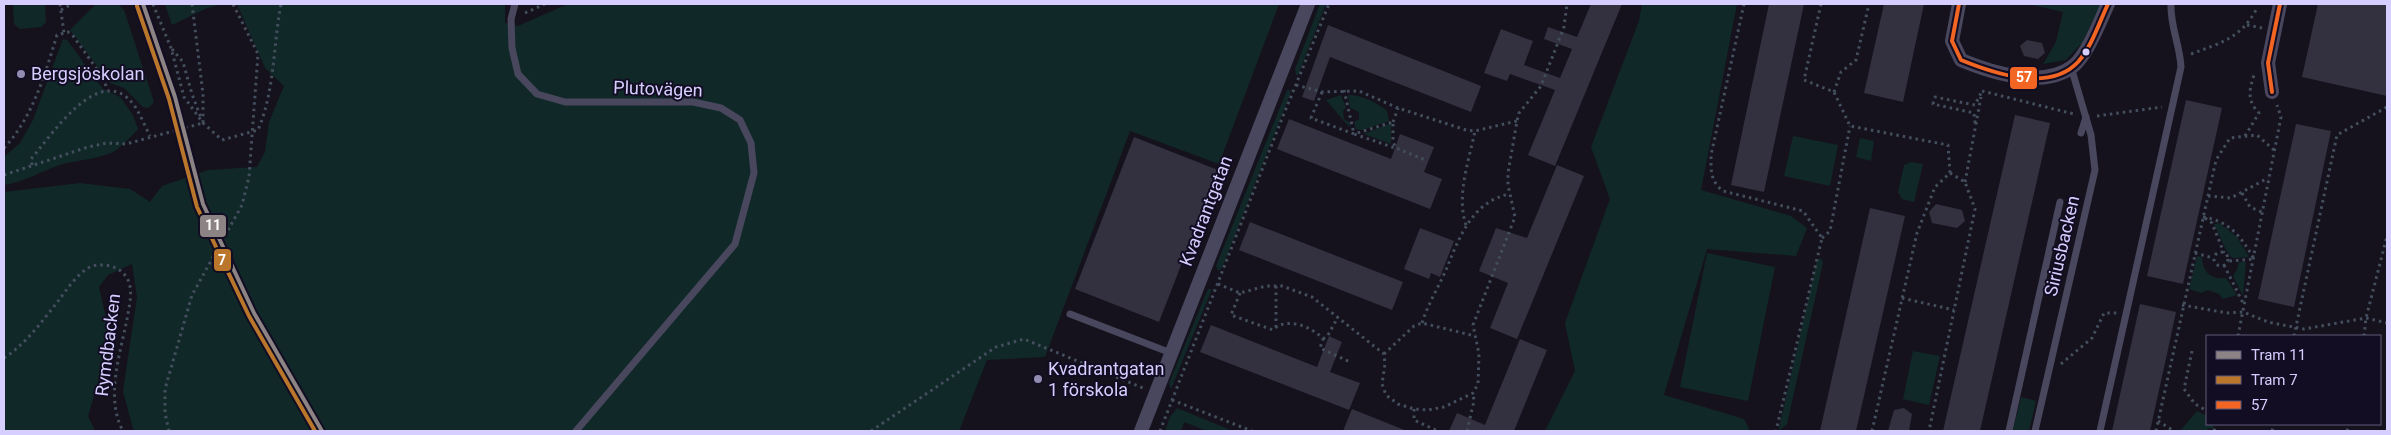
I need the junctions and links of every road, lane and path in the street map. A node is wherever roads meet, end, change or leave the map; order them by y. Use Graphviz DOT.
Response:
graph roads {
  1 [pos="60,4"];
  2 [pos="72,4"];
  3 [pos="153,4"];
  4 [pos="192,4"];
  5 [pos="233,4"];
  6 [pos="281,4"];
  7 [pos="515,4"];
  8 [pos="544,4"];
  9 [pos="1308,4"];
  10 [pos="1329,4"];
  11 [pos="1567,4"];
  12 [pos="1744,4"];
  13 [pos="1821,4"];
  14 [pos="1869,4"];
  15 [pos="1959,4"];
  16 [pos="2108,4"];
  17 [pos="2171,4"];
  18 [pos="2280,4"];
  19 [pos="61,10"];
  20 [pos="2256,10"];
  21 [pos="511,19"];
  22 [pos="2247,25"];
  23 [pos="2265,29"];
  24 [pos="64,33"];
  25 [pos="171,48"];
  26 [pos="2180,57"];
  27 [pos="2071,67"];
  28 [pos="1296,85"];
  29 [pos="107,90"];
  30 [pos="1344,90"];
  31 [pos="1982,91"];
  32 [pos="1322,92"];
  33 [pos="1834,92"];
  34 [pos="2272,92"];
  35 [pos="2173,105"];
  36 [pos="2387,107"];
  37 [pos="1398,108"];
  38 [pos="2259,112"];
  39 [pos="2086,117"];
  40 [pos="1517,121"];
  41 [pos="1392,122"];
  42 [pos="203,123"];
  43 [pos="1975,123"];
  44 [pos="1850,126"];
  45 [pos="253,131"];
  46 [pos="1475,131"];
  47 [pos="2081,133"];
  48 [pos="1354,134"];
  49 [pos="150,136"];
  50 [pos="2245,136"];
  51 [pos="4,148"];
  52 [pos="1396,148"];
  53 [pos="2274,150"];
  54 [pos="1425,160"];
  55 [pos="32,165"];
  56 [pos="1950,173"];
  57 [pos="4,175"];
  58 [pos="2268,178"];
  59 [pos="1964,182"];
  60 [pos="2242,193"];
  61 [pos="1510,194"];
  62 [pos="2208,196"];
  63 [pos="2060,202"];
  64 [pos="2262,212"];
  65 [pos="2203,217"];
  66 [pos="1466,225"];
  67 [pos="2387,236"];
  68 [pos="1822,238"];
  69 [pos="2194,252"];
  70 [pos="2224,253"];
  71 [pos="2214,258"];
  72 [pos="2254,259"];
  73 [pos="2228,261"];
  74 [pos="2224,265"];
  75 [pos="1218,284"];
  76 [pos="1276,286"];
  77 [pos="1240,293"];
  78 [pos="1902,298"];
  79 [pos="2182,305"];
  80 [pos="2245,306"];
  81 [pos="1954,310"];
  82 [pos="2244,312"];
  83 [pos="2126,313"];
  84 [pos="1070,314"];
  85 [pos="1338,317"];
  86 [pos="2366,318"];
  87 [pos="1422,323"];
  88 [pos="2387,323"];
  89 [pos="1276,327"];
  90 [pos="2296,328"];
  91 [pos="2238,335"];
  92 [pos="2294,335"];
  93 [pos="2364,335"];
  94 [pos="1475,336"];
  95 [pos="1323,339"];
  96 [pos="2192,351"];
  97 [pos="1171,353"];
  98 [pos="1384,354"];
  99 [pos="4,358"];
  100 [pos="1350,362"];
  101 [pos="2049,369"];
  102 [pos="1155,393"];
  103 [pos="1473,393"];
  104 [pos="1173,400"];
  105 [pos="1414,408"];
  106 [pos="2206,410"];
  107 [pos="2158,421"];
  108 [pos="123,431"];
  109 [pos="169,431"];
  110 [pos="576,431"];
  111 [pos="871,431"];
  112 [pos="1141,431"];
  113 [pos="1160,431"];
  114 [pos="1252,431"];
  115 [pos="1438,431"];
  116 [pos="1467,431"];
  117 [pos="1776,431"];
  118 [pos="1872,431"];
  119 [pos="1929,431"];
  120 [pos="2009,431"];
  121 [pos="2034,431"];
  122 [pos="2100,431"];
  123 [pos="2156,431"];
  124 [pos="2174,431"];
  1 -- 19 [label="path"];
  2 -- 19 [label="path"];
  3 -- 25 [label="path"];
  4 -- 42 [label="path"];
  5 -- 45 [label="path"];
  6 -- 45 [label="path"];
  7 -- 21 [label="lane, Plutovägen"];
  8 -- 21 [label="path"];
  9 -- 97 [label="street, Kvadrantgatan"];
  10 -- 28 [label="path"];
  11 -- 40 [label="path"];
  12 -- 68 [label="path"];
  13 -- 33 [label="path"];
  14 -- 33 [label="path"];
  15 -- 27 [label="street"];
  16 -- 27 [label="street"];
  17 -- 26 [label="lane"];
  18 -- 34 [label="street"];
  19 -- 24 [label="path"];
  20 -- 22 [label="path"];
  21 -- 110 [label="lane, Plutovägen"];
  22 -- 23 [label="path"];
  22 -- 26 [label="path"];
  24 -- 29 [label="path"];
  24 -- 51 [label="path"];
  25 -- 42 [label="path"];
  25 -- 42 [label="path"];
  26 -- 35 [label="lane"];
  27 -- 39 [label="lane, Siriusbacken"];
  28 -- 32 [label="path"];
  28 -- 75 [label="path"];
  29 -- 49 [label="path"];
  29 -- 55 [label="path"];
  30 -- 32 [label="path"];
  30 -- 37 [label="path"];
  30 -- 48 [label="path"];
  31 -- 39 [label="path"];
  31 -- 43 [label="path"];
  31 -- 43 [label="path"];
  32 -- 48 [label="path"];
  33 -- 44 [label="path"];
  34 -- 53 [label="path"];
  35 -- 39 [label="path"];
  35 -- 83 [label="lane"];
  36 -- 90 [label="path"];
  37 -- 41 [label="path"];
  37 -- 46 [label="path"];
  38 -- 50 [label="path"];
  39 -- 47 [label="lane"];
  39 -- 101 [label="lane, Siriusbacken"];
  40 -- 46 [label="path"];
  40 -- 61 [label="path"];
  41 -- 48 [label="path"];
  41 -- 52 [label="path"];
  42 -- 45 [label="path"];
  42 -- 49 [label="path"];
  43 -- 59 [label="path"];
  44 -- 56 [label="path"];
  44 -- 68 [label="path"];
  45 -- 109 [label="path"];
  46 -- 66 [label="path"];
  48 -- 52 [label="path"];
  49 -- 55 [label="path"];
  50 -- 53 [label="path"];
  50 -- 62 [label="path"];
  52 -- 54 [label="path"];
  53 -- 58 [label="path"];
  55 -- 57 [label="path"];
  56 -- 59 [label="path"];
  56 -- 78 [label="path"];
  58 -- 60 [label="path"];
  58 -- 64 [label="path"];
  59 -- 81 [label="path"];
  60 -- 62 [label="path"];
  60 -- 64 [label="path"];
  61 -- 66 [label="path"];
  61 -- 94 [label="path"];
  62 -- 65 [label="path"];
  63 -- 120 [label="lane"];
  64 -- 72 [label="path"];
  65 -- 69 [label="path"];
  65 -- 70 [label="path"];
  65 -- 72 [label="path"];
  66 -- 87 [label="path"];
  67 -- 86 [label="path"];
  68 -- 117 [label="path"];
  69 -- 71 [label="path"];
  69 -- 79 [label="path"];
  70 -- 73 [label="path"];
  70 -- 74 [label="path"];
  72 -- 73 [label="path"];
  72 -- 80 [label="path"];
  73 -- 74 [label="path"];
  74 -- 80 [label="path"];
  75 -- 77 [label="path"];
  75 -- 104 [label="path"];
  76 -- 77 [label="path"];
  76 -- 85 [label="path"];
  76 -- 89 [label="path"];
  77 -- 89 [label="path"];
  78 -- 81 [label="path"];
  78 -- 118 [label="path"];
  79 -- 82 [label="path"];
  79 -- 107 [label="path"];
  80 -- 82 [label="path"];
  81 -- 119 [label="path"];
  82 -- 90 [label="path"];
  82 -- 91 [label="path"];
  83 -- 101 [label="path"];
  83 -- 122 [label="lane"];
  84 -- 97 [label="lane"];
  85 -- 95 [label="path"];
  85 -- 98 [label="path"];
  86 -- 88 [label="path"];
  86 -- 90 [label="path"];
  86 -- 93 [label="path"];
  87 -- 94 [label="path"];
  87 -- 98 [label="path"];
  89 -- 95 [label="path"];
  90 -- 92 [label="path"];
  94 -- 103 [label="path"];
  95 -- 100 [label="path"];
  96 -- 106 [label="path"];
  97 -- 102 [label="street, Kvadrantgatan"];
  98 -- 105 [label="path"];
  99 -- 108 [label="path, Rymdbacken"];
  101 -- 121 [label="lane, Siriusbacken"];
  102 -- 104 [label="path"];
  102 -- 111 [label="path"];
  102 -- 112 [label="street, Kvadrantgatan"];
  103 -- 105 [label="path"];
  103 -- 116 [label="path"];
  104 -- 113 [label="path"];
  104 -- 114 [label="path"];
  105 -- 115 [label="path"];
  107 -- 123 [label="path"];
  107 -- 124 [label="path"];
}
